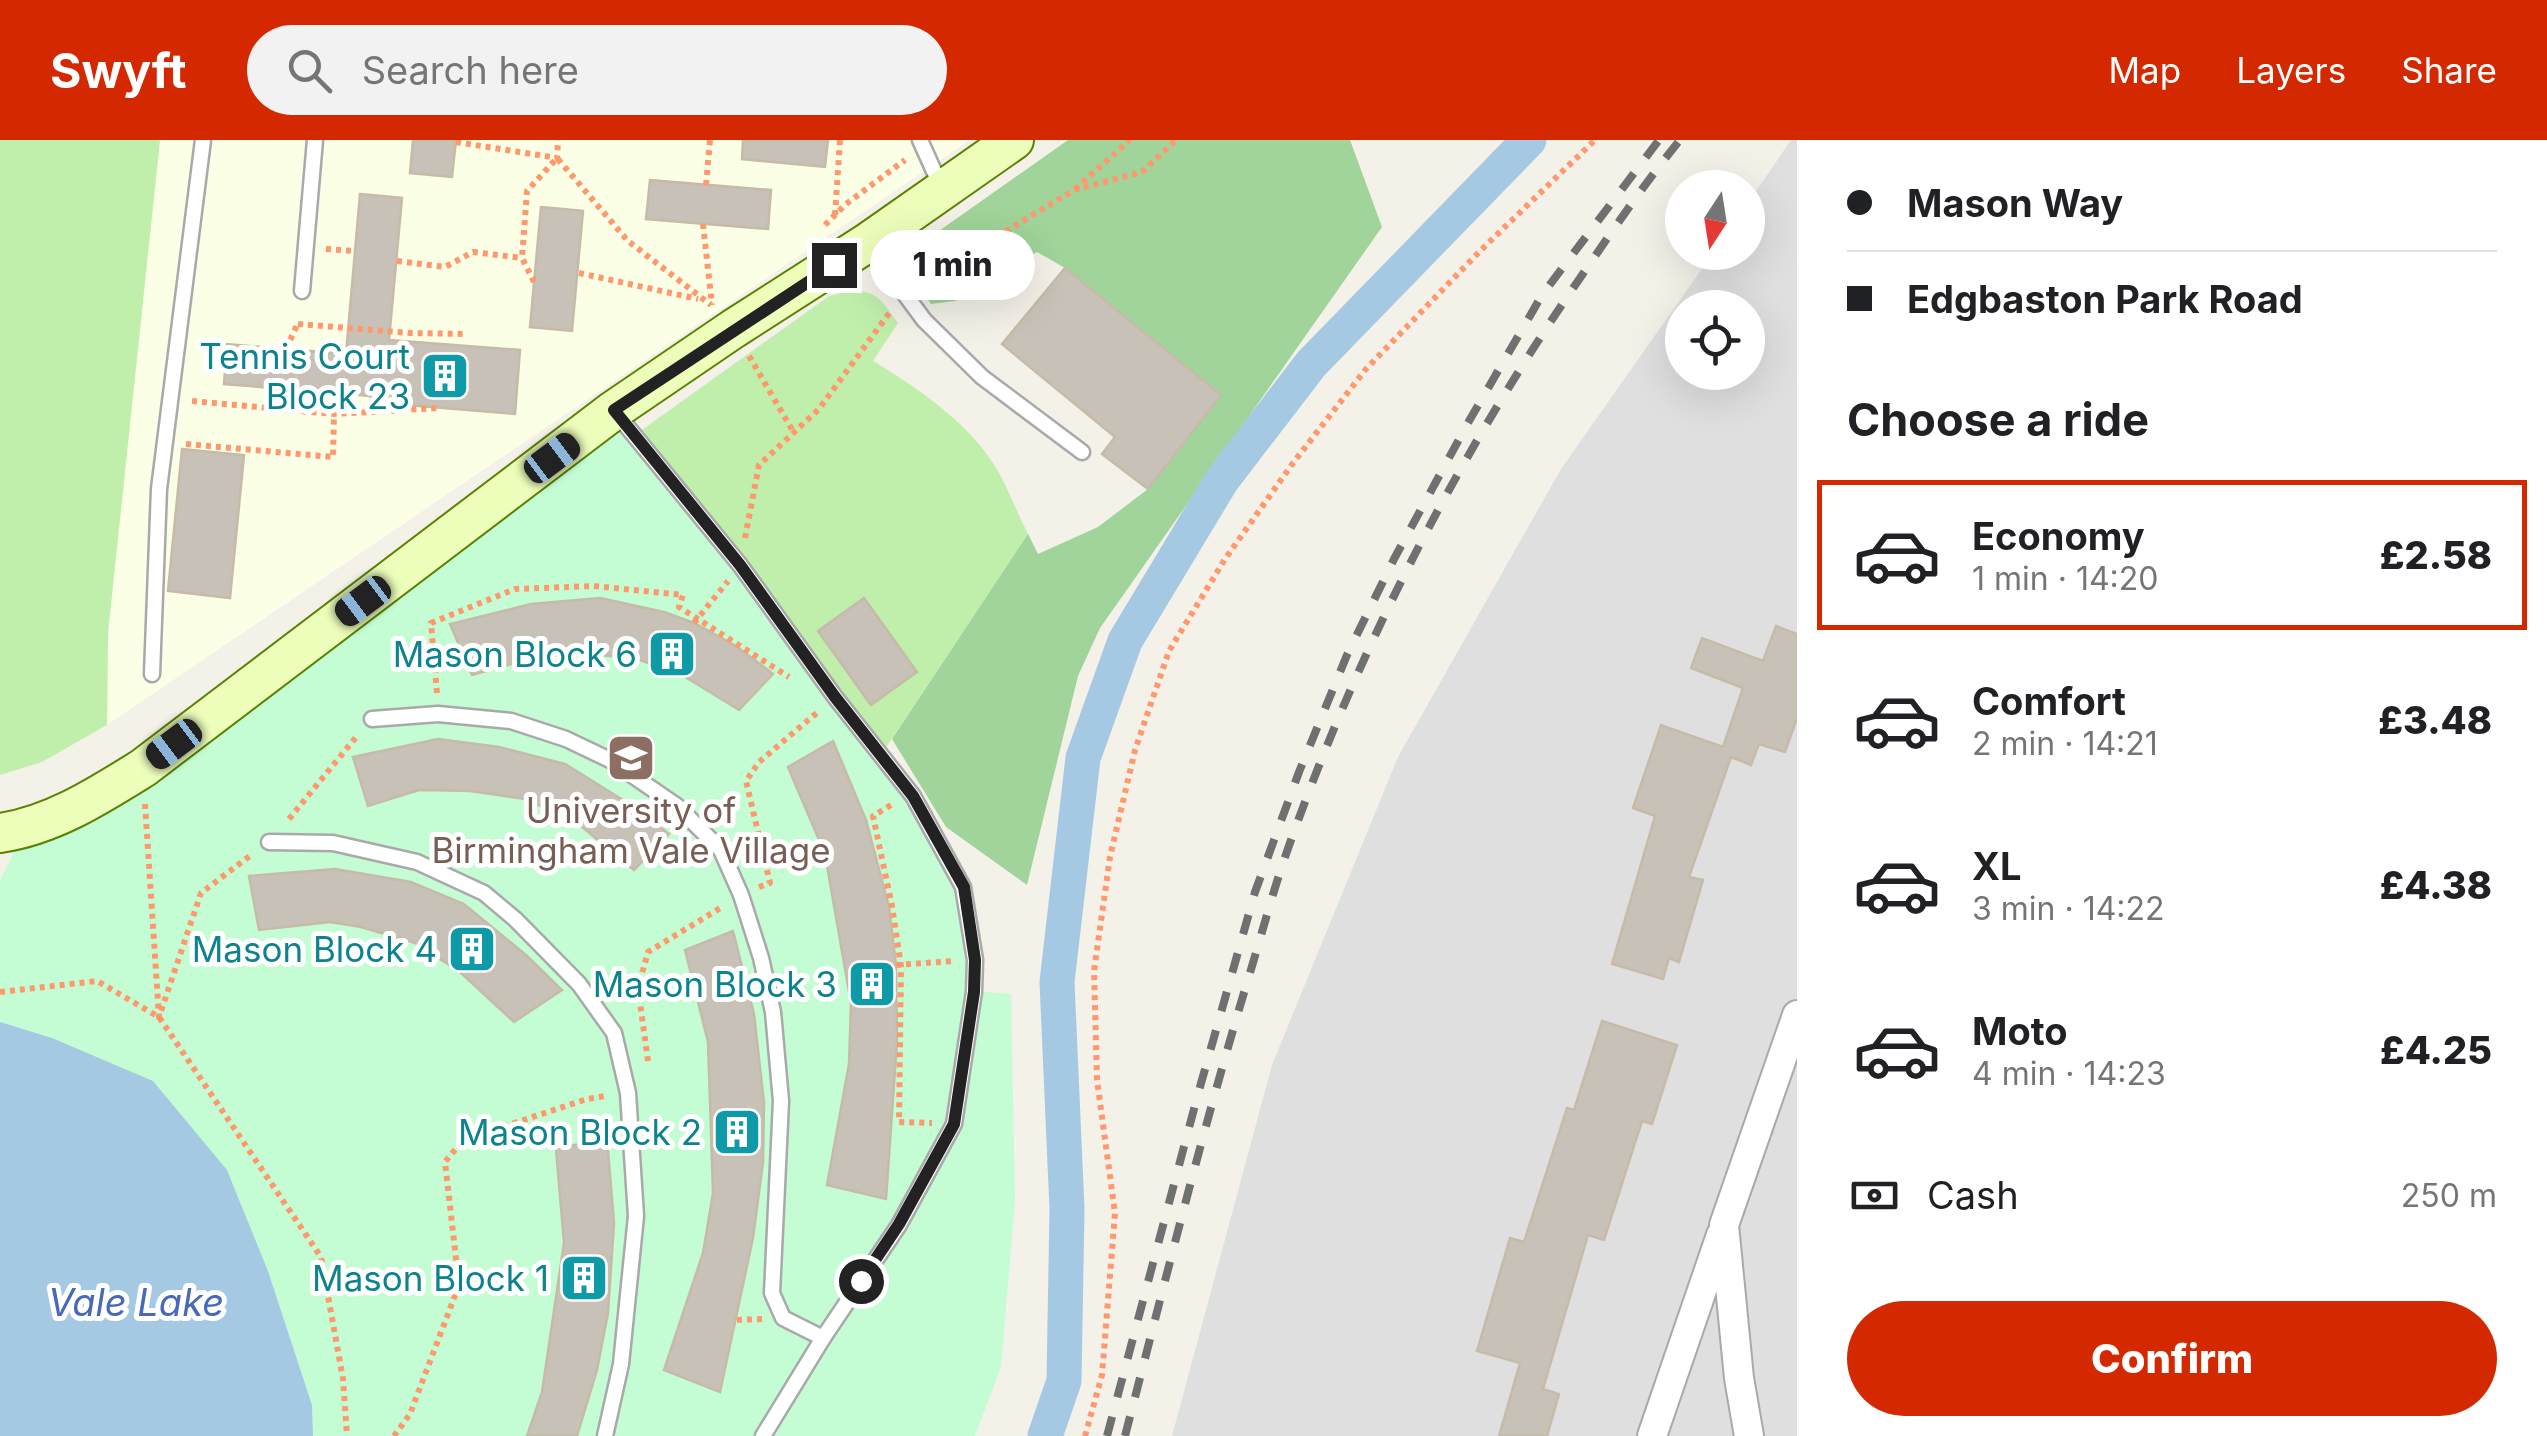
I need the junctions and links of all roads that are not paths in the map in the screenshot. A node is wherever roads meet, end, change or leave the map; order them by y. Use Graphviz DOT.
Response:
graph roads {
  1 [pos="203,140"];
  2 [pos="315,140"];
  3 [pos="920,140"];
  4 [pos="1014,140"];
  5 [pos="942,190"];
  6 [pos="867,243"];
  7 [pos="302,291"];
  8 [pos="614,410"];
  9 [pos="1082,452"];
  10 [pos="152,674"];
  11 [pos="372,719"];
  12 [pos="0,833"];
  13 [pos="269,842"];
  14 [pos="1797,1015"];
  15 [pos="1724,1224"];
  16 [pos="823,1338"];
  17 [pos="605,1436"];
  18 [pos="763,1436"];
  19 [pos="1652,1436"];
  20 [pos="1750,1436"];
  1 -- 10 [label="lane"];
  2 -- 7 [label="lane"];
  3 -- 5 [label="lane"];
  4 -- 5 [label="street"];
  5 -- 6 [label="street"];
  6 -- 8 [label="street"];
  6 -- 9 [label="lane"];
  8 -- 12 [label="street"];
  8 -- 16 [label="lane"];
  11 -- 16 [label="lane"];
  13 -- 17 [label="lane"];
  14 -- 15 [label="street"];
  15 -- 19 [label="street"];
  15 -- 20 [label="street"];
  16 -- 18 [label="lane"];
}
